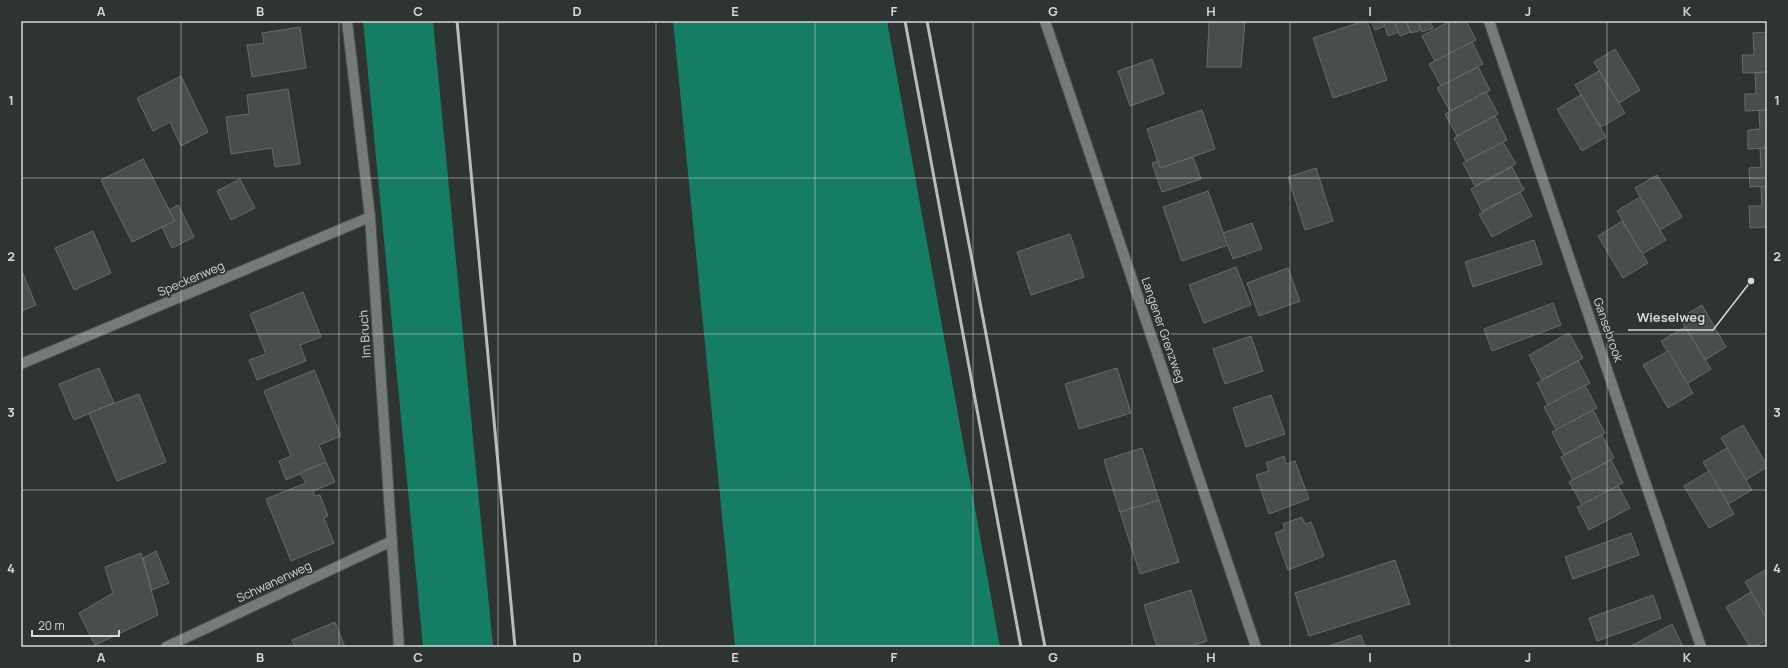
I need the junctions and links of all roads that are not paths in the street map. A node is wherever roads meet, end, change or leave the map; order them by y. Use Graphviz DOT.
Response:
graph roads {
  1 [pos="347,21"];
  2 [pos="1045,21"];
  3 [pos="1490,21"];
  4 [pos="370,217"];
  5 [pos="21,364"];
  6 [pos="392,541"];
  7 [pos="166,647"];
  8 [pos="399,647"];
  9 [pos="1256,647"];
  10 [pos="1701,647"];
  1 -- 4 [label="street, Im Bruch"];
  2 -- 9 [label="street, Langener Grenzweg"];
  3 -- 10 [label="street, Gansebrook"];
  4 -- 5 [label="street, Speckenweg"];
  4 -- 6 [label="street, Im Bruch"];
  6 -- 7 [label="street, Schwanenweg"];
  6 -- 8 [label="street, Im Bruch"];
}
